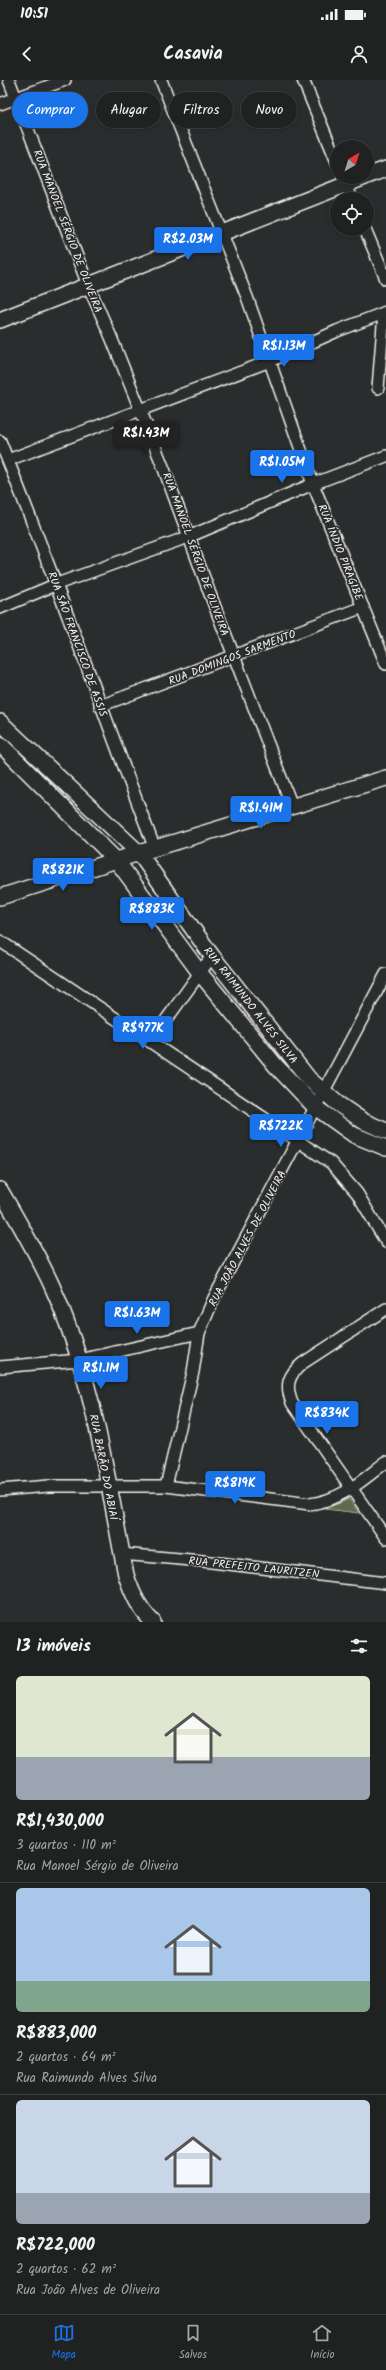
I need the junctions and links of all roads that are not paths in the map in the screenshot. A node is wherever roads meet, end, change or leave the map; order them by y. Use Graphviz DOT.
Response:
graph roads {
  1 [pos="9,80"];
  2 [pos="65,80"];
  3 [pos="161,80"];
  4 [pos="303,80"];
  5 [pos="14,92"];
  6 [pos="30,92"];
  7 [pos="12,99"];
  8 [pos="0,104"];
  9 [pos="28,128"];
  10 [pos="330,145"];
  11 [pos="386,169"];
  12 [pos="374,174"];
  13 [pos="338,184"];
  14 [pos="222,233"];
  15 [pos="368,236"];
  16 [pos="386,279"];
  17 [pos="88,285"];
  18 [pos="385,312"];
  19 [pos="0,320"];
  20 [pos="270,361"];
  21 [pos="378,388"];
  22 [pos="139,408"];
  23 [pos="0,440"];
  24 [pos="386,456"];
  25 [pos="8,460"];
  26 [pos="313,484"];
  27 [pos="188,537"];
  28 [pos="57,584"];
  29 [pos="363,607"];
  30 [pos="0,608"];
  31 [pos="234,657"];
  32 [pos="386,664"];
  33 [pos="100,706"];
  34 [pos="3,731"];
  35 [pos="0,744"];
  36 [pos="386,778"];
  37 [pos="68,784"];
  38 [pos="55,798"];
  39 [pos="292,806"];
  40 [pos="155,849"];
  41 [pos="139,853"];
  42 [pos="118,861"];
  43 [pos="0,897"];
  44 [pos="0,941"];
  45 [pos="212,956"];
  46 [pos="200,973"];
  47 [pos="386,974"];
  48 [pos="151,1041"];
  49 [pos="323,1092"];
  50 [pos="315,1107"];
  51 [pos="386,1131"];
  52 [pos="297,1140"];
  53 [pos="386,1148"];
  54 [pos="0,1190"];
  55 [pos="5,1208"];
  56 [pos="386,1242"];
  57 [pos="386,1310"];
  58 [pos="199,1333"];
  59 [pos="79,1360"];
  60 [pos="0,1367"];
  61 [pos="386,1462"];
  62 [pos="108,1485"];
  63 [pos="166,1486"];
  64 [pos="350,1488"];
  65 [pos="0,1490"];
  66 [pos="386,1538"];
  67 [pos="122,1554"];
  68 [pos="386,1582"];
  69 [pos="149,1618"];
  1 -- 5 [label="street, RUA MANOEL SÉRGIO DE OLIVEIRA"];
  2 -- 6 [label="street"];
  3 -- 14 [label="street, RUA ÍNDIO PIRAGIBE"];
  4 -- 10 [label="street"];
  7 -- 8 [label="street"];
  9 -- 17 [label="street, RUA MANOEL SÉRGIO DE OLIVEIRA"];
  11 -- 12 [label="street"];
  13 -- 14 [label="street"];
  14 -- 17 [label="street"];
  14 -- 20 [label="street, RUA ÍNDIO PIRAGIBE"];
  15 -- 16 [label="street"];
  17 -- 19 [label="street"];
  17 -- 22 [label="street, RUA MANOEL SÉRGIO DE OLIVEIRA"];
  18 -- 20 [label="street"];
  18 -- 21 [label="street"];
  20 -- 22 [label="street"];
  20 -- 26 [label="street, RUA ÍNDIO PIRAGIBE"];
  22 -- 25 [label="street"];
  22 -- 27 [label="street, RUA MANOEL SÉRGIO DE OLIVEIRA"];
  23 -- 25 [label="street, RUA SÃO FRANCISCO DE ASSIS"];
  24 -- 26 [label="street"];
  25 -- 28 [label="street, RUA SÃO FRANCISCO DE ASSIS"];
  26 -- 27 [label="street"];
  26 -- 29 [label="street, RUA ÍNDIO PIRAGIBE"];
  27 -- 28 [label="street"];
  27 -- 31 [label="street, RUA MANOEL SÉRGIO DE OLIVEIRA"];
  28 -- 30 [label="street"];
  28 -- 33 [label="street, RUA SÃO FRANCISCO DE ASSIS"];
  29 -- 31 [label="street, RUA DOMINGOS SARMENTO"];
  29 -- 32 [label="street, RUA ÍNDIO PIRAGIBE"];
  31 -- 33 [label="street, RUA DOMINGOS SARMENTO"];
  31 -- 39 [label="street, RUA MANOEL SÉRGIO DE OLIVEIRA"];
  33 -- 40 [label="street, RUA SÃO FRANCISCO DE ASSIS"];
  34 -- 37 [label="street, RUA RAIMUNDO ALVES SILVA"];
  35 -- 38 [label="street, RUA RAIMUNDO ALVES SILVA"];
  36 -- 39 [label="street"];
  37 -- 38 [label="street"];
  37 -- 41 [label="street, RUA RAIMUNDO ALVES SILVA"];
  38 -- 42 [label="street, RUA RAIMUNDO ALVES SILVA"];
  39 -- 40 [label="street"];
  40 -- 41 [label="street"];
  41 -- 42 [label="street"];
  41 -- 45 [label="street, RUA RAIMUNDO ALVES SILVA"];
  42 -- 43 [label="street"];
  42 -- 46 [label="street, RUA RAIMUNDO ALVES SILVA"];
  44 -- 48 [label="street"];
  45 -- 46 [label="street"];
  45 -- 49 [label="street, RUA RAIMUNDO ALVES SILVA"];
  46 -- 48 [label="street"];
  46 -- 50 [label="street, RUA RAIMUNDO ALVES SILVA"];
  47 -- 49 [label="street, RUA JOÃO ALVES DE OLIVEIRA"];
  48 -- 52 [label="street"];
  49 -- 50 [label="street, RUA JOÃO ALVES DE OLIVEIRA"];
  49 -- 51 [label="street, RUA RAIMUNDO ALVES SILVA"];
  50 -- 52 [label="street, RUA JOÃO ALVES DE OLIVEIRA"];
  50 -- 53 [label="street, RUA RAIMUNDO ALVES SILVA"];
  52 -- 56 [label="street"];
  52 -- 58 [label="street, RUA JOÃO ALVES DE OLIVEIRA"];
  54 -- 55 [label="street, RUA BARÃO DO ABIAÍ"];
  55 -- 59 [label="street, RUA BARÃO DO ABIAÍ"];
  57 -- 64 [label="street"];
  58 -- 59 [label="street"];
  58 -- 63 [label="street, RUA JOÃO ALVES DE OLIVEIRA"];
  59 -- 60 [label="street"];
  59 -- 62 [label="street, RUA BARÃO DO ABIAÍ"];
  61 -- 64 [label="street"];
  62 -- 63 [label="street"];
  62 -- 65 [label="street"];
  62 -- 67 [label="street, RUA BARÃO DO ABIAÍ"];
  63 -- 64 [label="street"];
  64 -- 66 [label="street"];
  67 -- 68 [label="street, RUA PREFEITO LAURITZEN"];
  67 -- 69 [label="street, RUA BARÃO DO ABIAÍ"];
}
